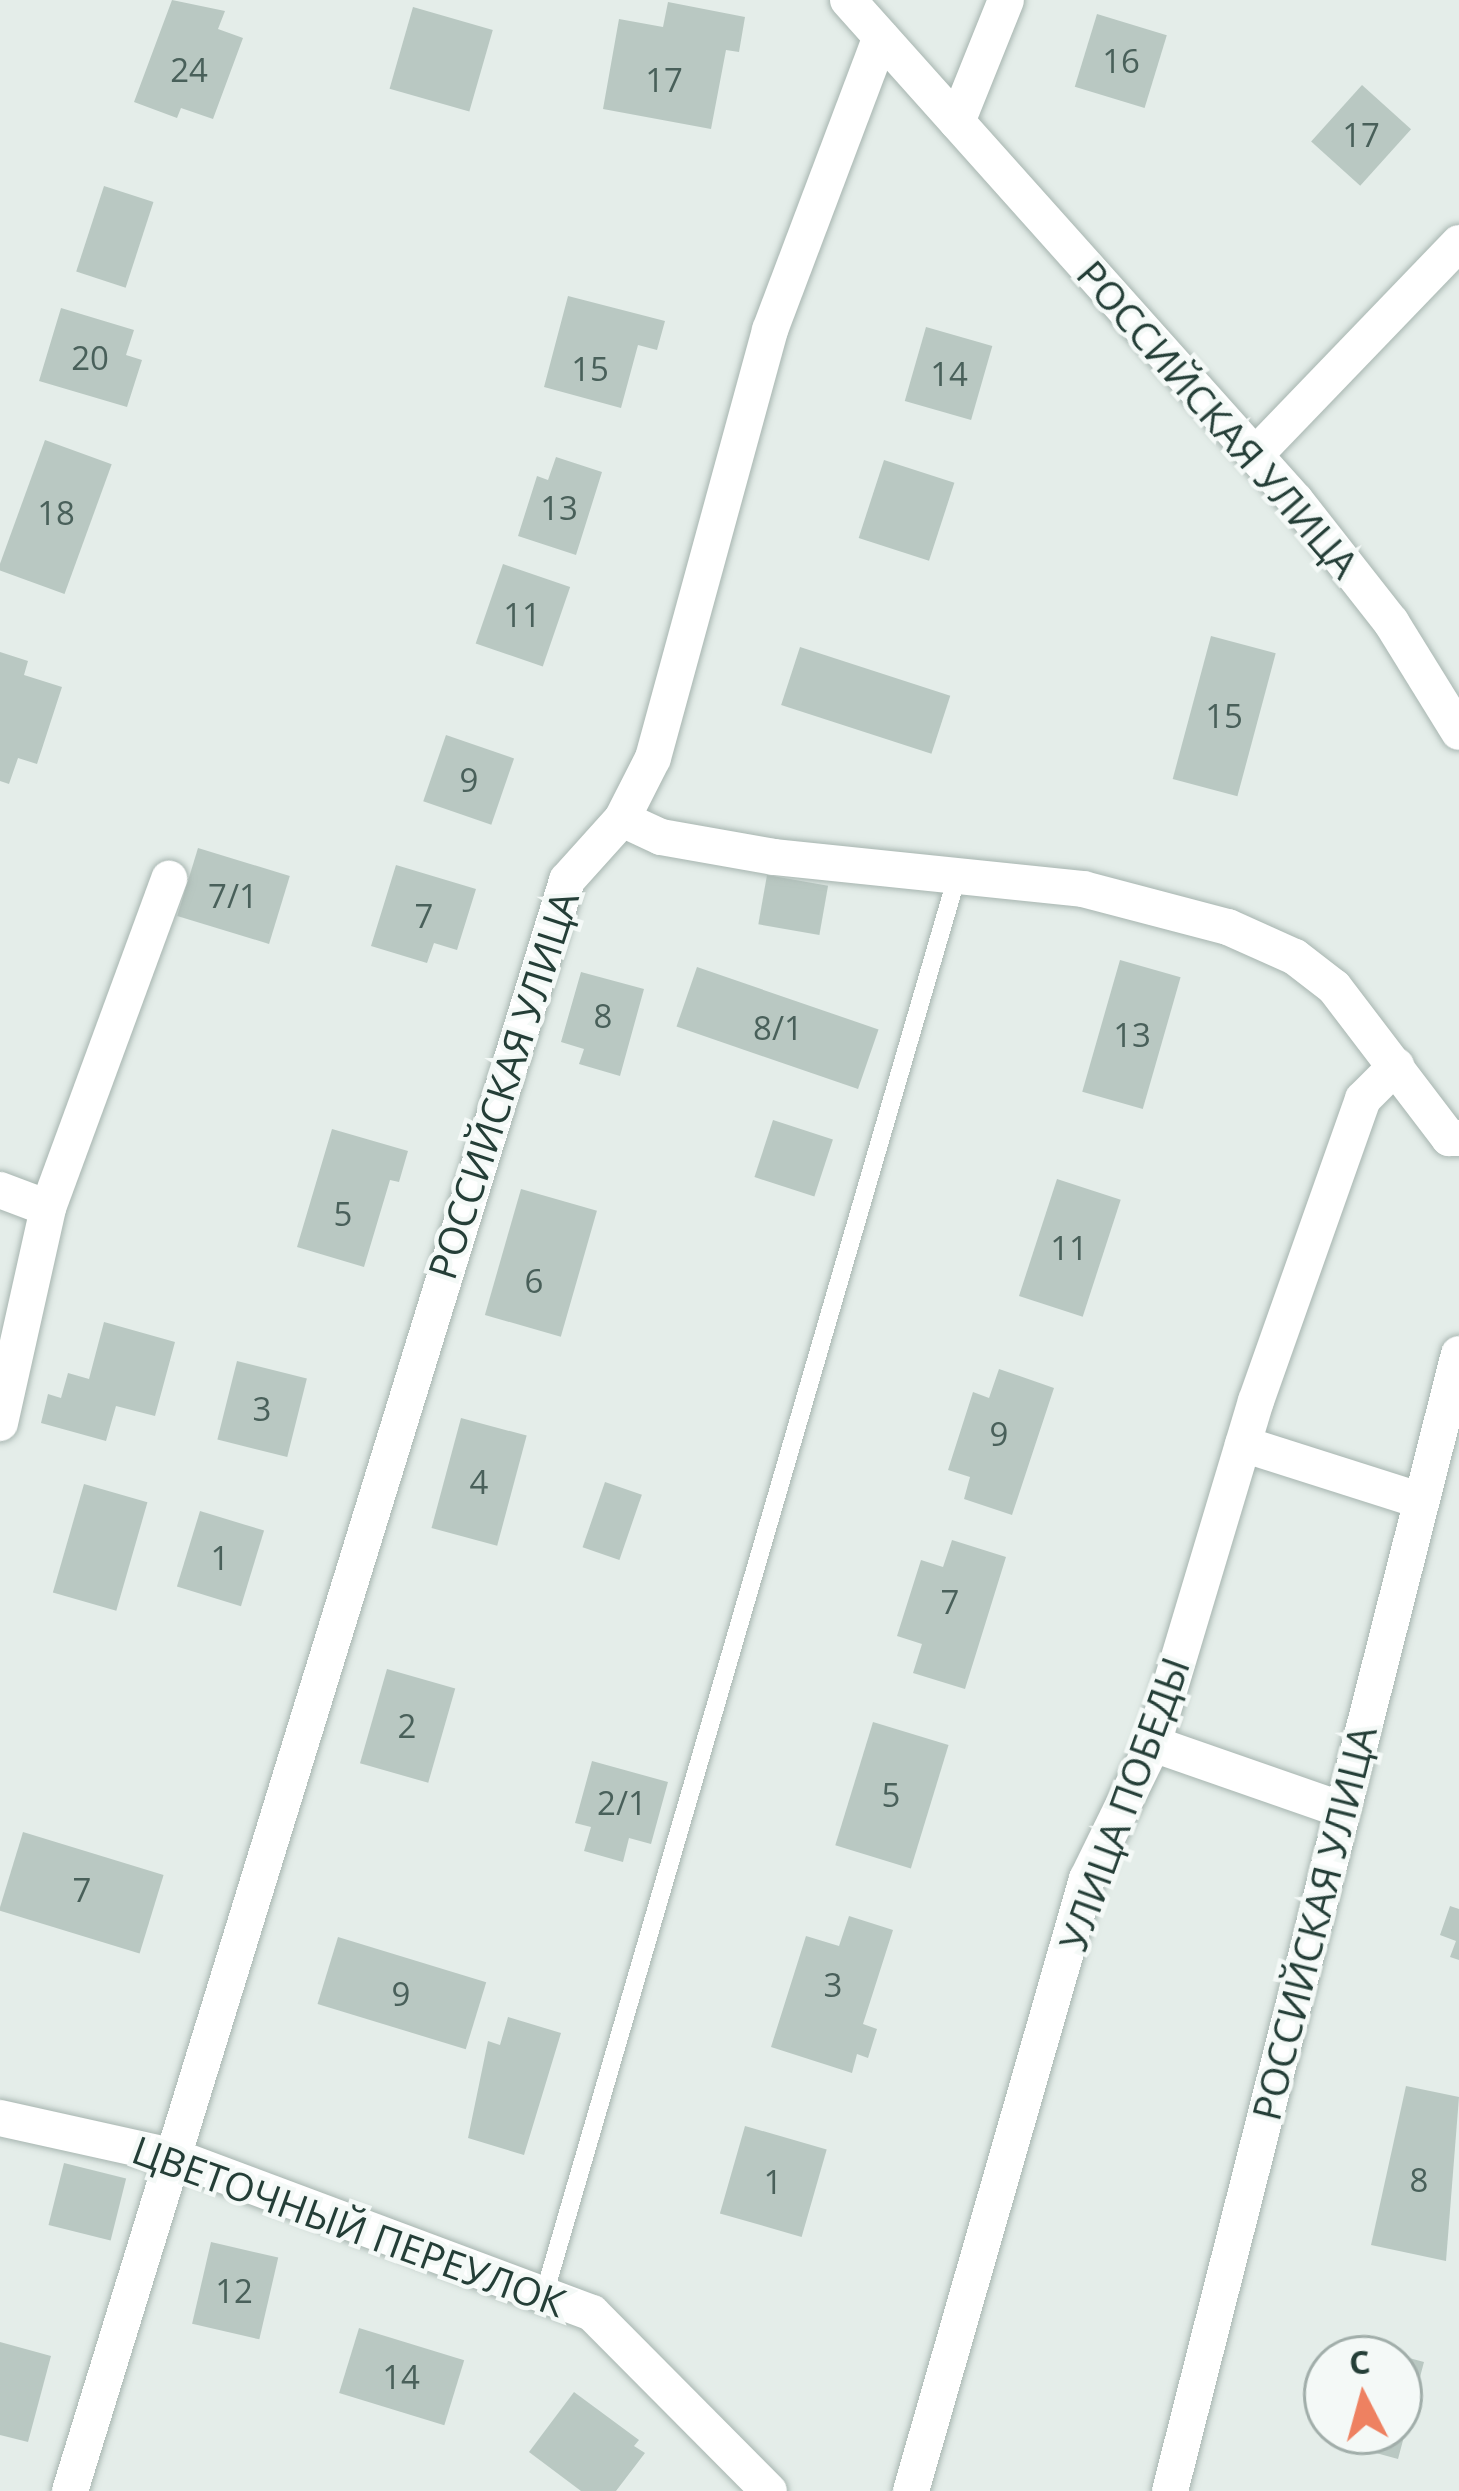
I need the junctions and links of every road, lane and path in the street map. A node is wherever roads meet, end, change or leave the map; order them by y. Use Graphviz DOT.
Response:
graph roads {
  1 [pos="848,0"];
  2 [pos="1006,0"];
  3 [pos="881,37"];
  4 [pos="957,122"];
  5 [pos="1459,242"];
  6 [pos="1255,455"];
  7 [pos="1459,732"];
  8 [pos="622,819"];
  9 [pos="958,873"];
  10 [pos="169,879"];
  11 [pos="1396,1066"];
  12 [pos="1459,1138"];
  13 [pos="0,1190"];
  14 [pos="48,1208"];
  15 [pos="1459,1354"];
  16 [pos="0,1423"];
  17 [pos="1243,1444"];
  18 [pos="1419,1499"];
  19 [pos="1153,1744"];
  20 [pos="1343,1810"];
  21 [pos="0,2118"];
  22 [pos="172,2156"];
  23 [pos="544,2295"];
  24 [pos="70,2491"];
  25 [pos="769,2491"];
  26 [pos="910,2491"];
  27 [pos="1170,2491"];
  1 -- 3 [label="street, РОССИЙСКАЯ УЛИЦА"];
  2 -- 4 [label="street"];
  3 -- 4 [label="street, РОССИЙСКАЯ УЛИЦА"];
  3 -- 8 [label="street, РОССИЙСКАЯ УЛИЦА"];
  4 -- 6 [label="street, РОССИЙСКАЯ УЛИЦА"];
  5 -- 6 [label="street"];
  6 -- 7 [label="street, РОССИЙСКАЯ УЛИЦА"];
  8 -- 9 [label="street"];
  8 -- 22 [label="street, РОССИЙСКАЯ УЛИЦА"];
  9 -- 11 [label="street"];
  9 -- 23 [label="lane"];
  10 -- 14 [label="street"];
  11 -- 12 [label="street"];
  11 -- 17 [label="street, УЛИЦА ПОБЕДЫ"];
  13 -- 14 [label="street"];
  14 -- 16 [label="street"];
  15 -- 18 [label="street, РОССИЙСКАЯ УЛИЦА"];
  17 -- 18 [label="street"];
  17 -- 19 [label="street, УЛИЦА ПОБЕДЫ"];
  18 -- 20 [label="street, РОССИЙСКАЯ УЛИЦА"];
  19 -- 20 [label="street"];
  19 -- 26 [label="street, УЛИЦА ПОБЕДЫ"];
  20 -- 27 [label="street, РОССИЙСКАЯ УЛИЦА"];
  21 -- 22 [label="street, ЦВЕТОЧНЫЙ ПЕРЕУЛОК"];
  22 -- 23 [label="street, ЦВЕТОЧНЫЙ ПЕРЕУЛОК"];
  22 -- 24 [label="street, РОССИЙСКАЯ УЛИЦА"];
  23 -- 25 [label="street, ЦВЕТОЧНЫЙ ПЕРЕУЛОК"];
}
